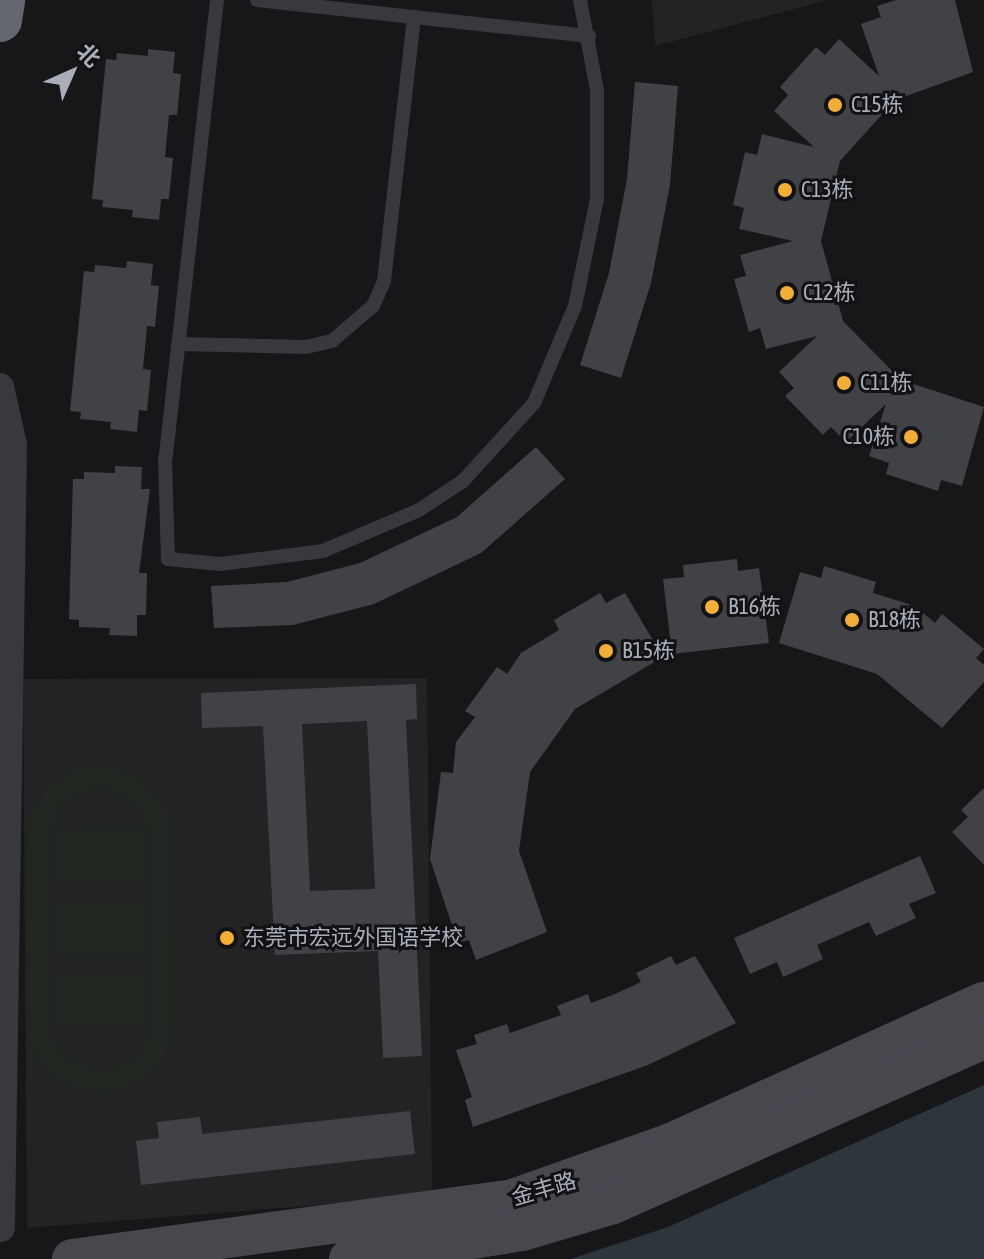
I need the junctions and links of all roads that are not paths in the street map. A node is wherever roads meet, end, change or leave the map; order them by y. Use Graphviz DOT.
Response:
graph roads {
  1 [pos="3,0"];
  2 [pos="217,0"];
  3 [pos="257,0"];
  4 [pos="580,0"];
  5 [pos="414,17"];
  6 [pos="0,20"];
  7 [pos="589,36"];
  8 [pos="178,344"];
  9 [pos="0,387"];
  10 [pos="984,1002"];
  11 [pos="984,1039"];
  12 [pos="1,1228"];
  13 [pos="491,1237"];
  14 [pos="72,1259"];
  15 [pos="349,1259"];
  16 [pos="455,1259"];
  1 -- 6 [label="highway"];
  2 -- 8 [label="lane"];
  3 -- 5 [label="lane"];
  4 -- 7 [label="lane"];
  5 -- 7 [label="lane"];
  5 -- 8 [label="lane"];
  7 -- 8 [label="lane"];
  9 -- 12 [label="street"];
  10 -- 14 [label="street, 金丰路"];
  11 -- 13 [label="street, 金丰路"];
  13 -- 15 [label="street, 金丰路"];
  13 -- 16 [label="street"];
}
